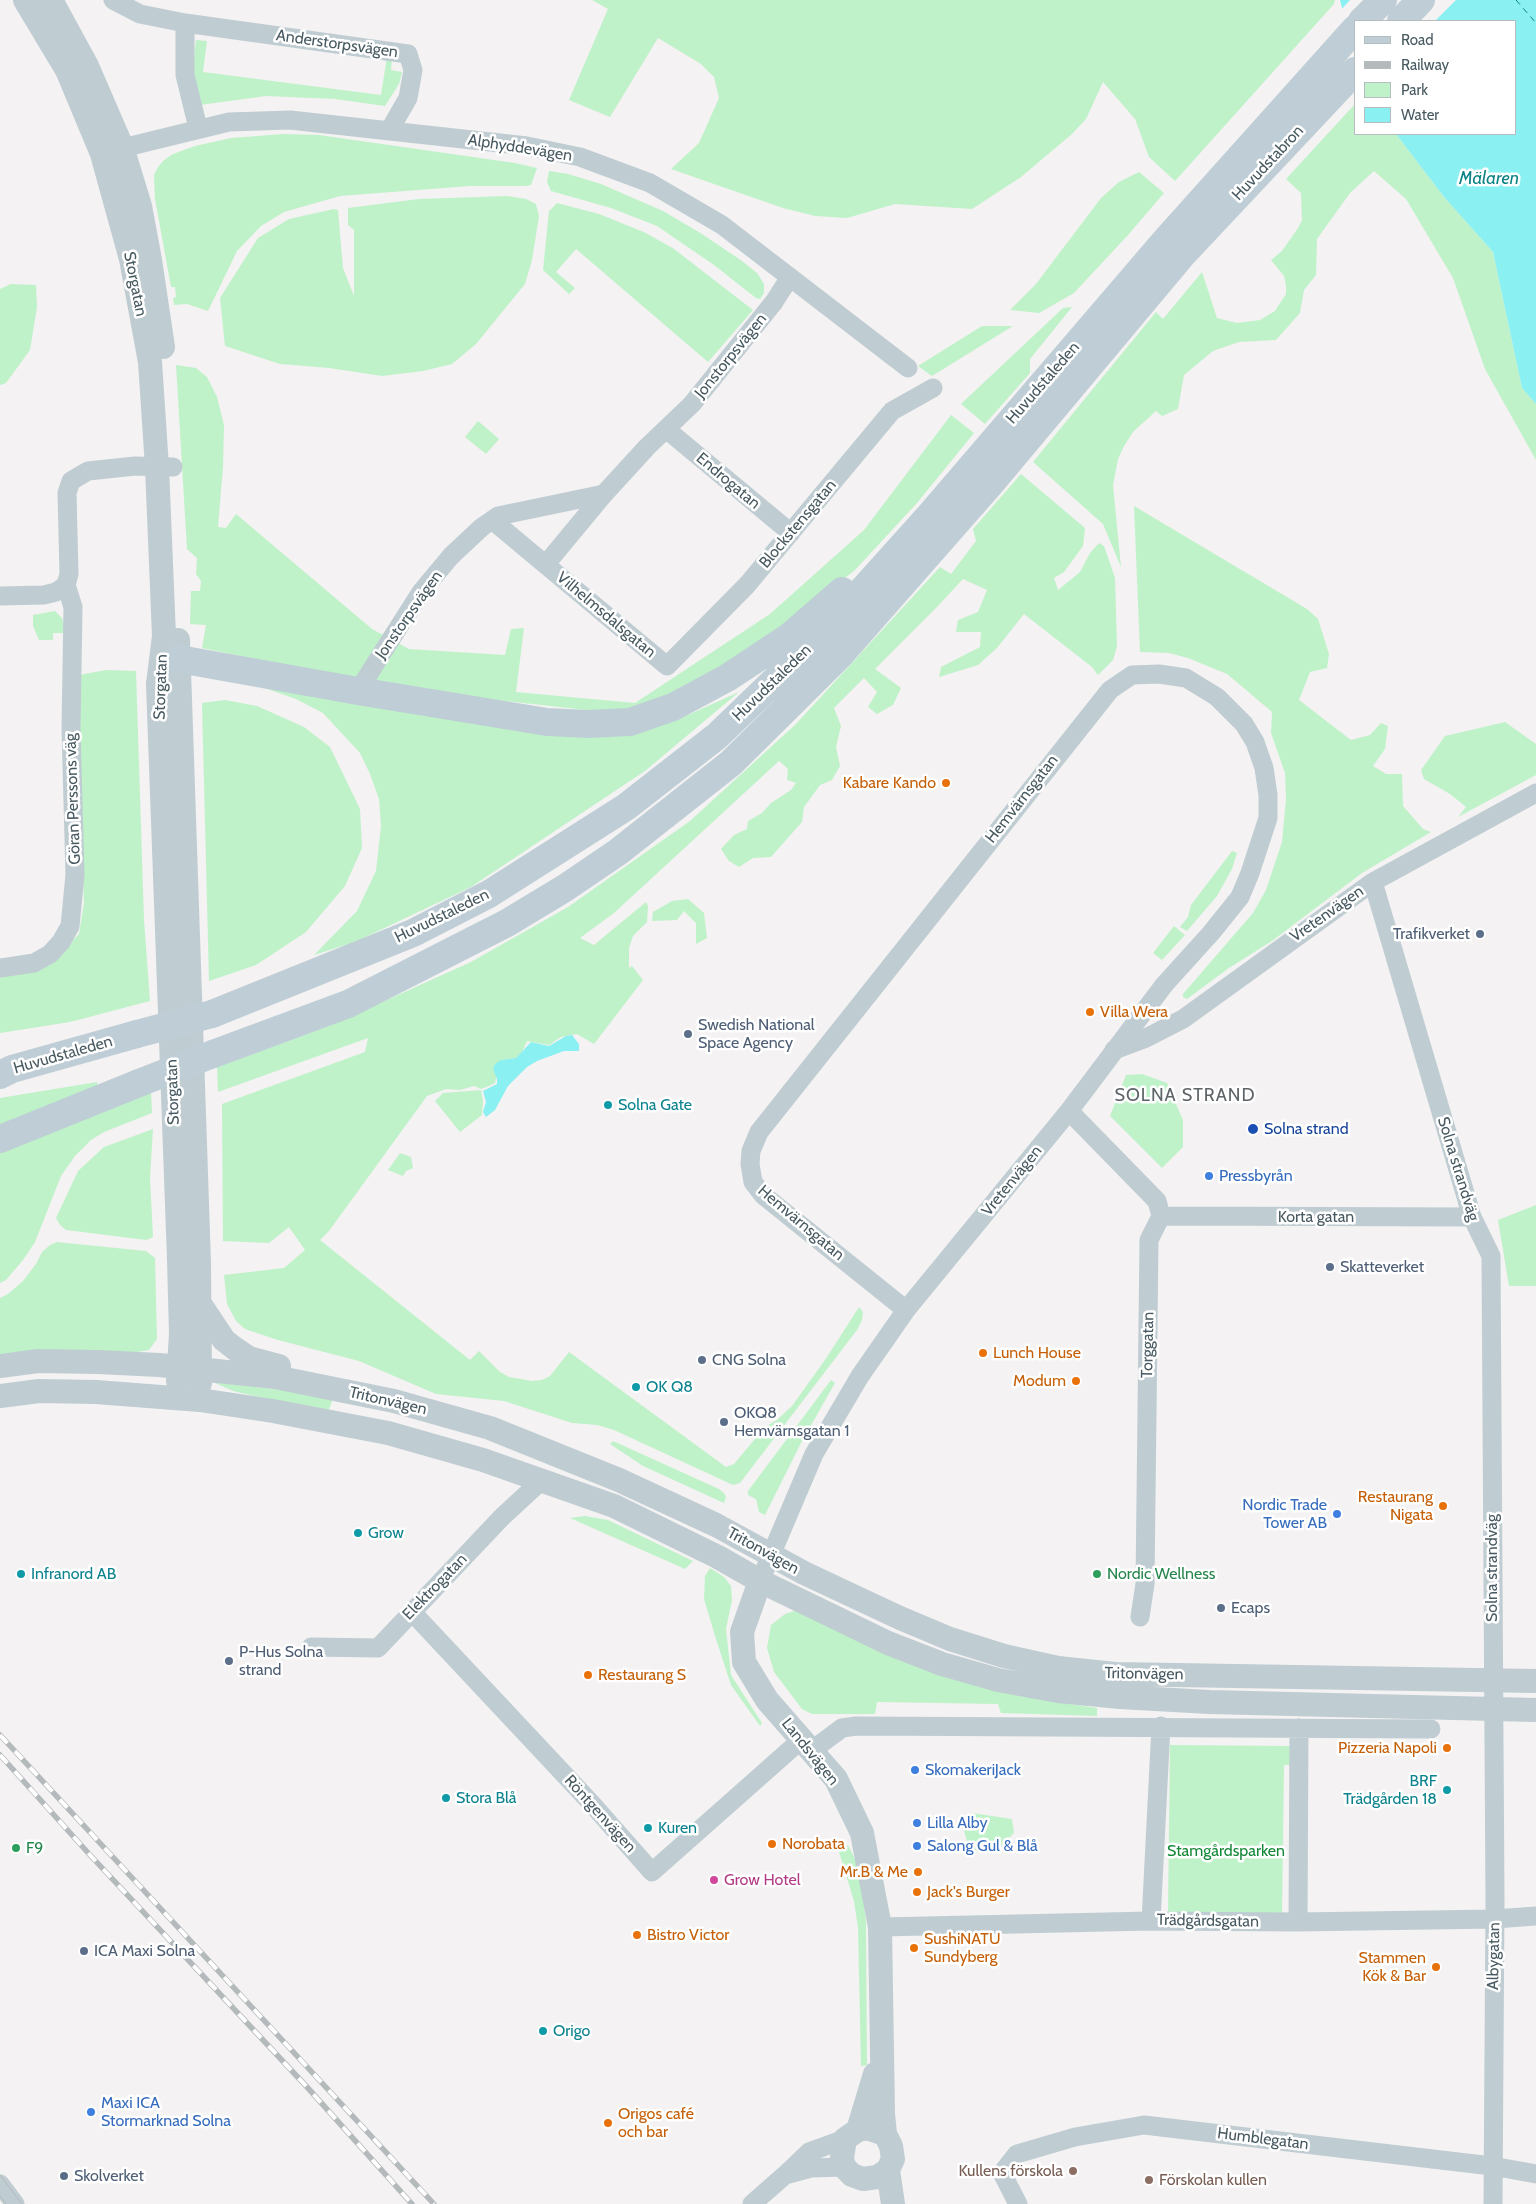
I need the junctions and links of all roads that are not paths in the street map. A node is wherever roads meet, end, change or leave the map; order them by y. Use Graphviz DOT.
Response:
graph roads {
  1 [pos="25,0"];
  2 [pos="51,0"];
  3 [pos="114,0"];
  4 [pos="1383,0"];
  5 [pos="1421,0"];
  6 [pos="1363,20"];
  7 [pos="1402,20"];
  8 [pos="184,23"];
  9 [pos="1354,30"];
  10 [pos="1354,72"];
  11 [pos="198,128"];
  12 [pos="389,131"];
  13 [pos="112,150"];
  14 [pos="1173,248"];
  15 [pos="790,278"];
  16 [pos="908,368"];
  17 [pos="933,388"];
  18 [pos="666,429"];
  19 [pos="165,467"];
  20 [pos="604,494"];
  21 [pos="930,515"];
  22 [pos="492,520"];
  23 [pos="791,533"];
  24 [pos="546,564"];
  25 [pos="66,585"];
  26 [pos="0,596"];
  27 [pos="179,659"];
  28 [pos="667,666"];
  29 [pos="358,691"];
  30 [pos="1536,793"];
  31 [pos="1373,882"];
  32 [pos="0,968"];
  33 [pos="1114,1050"];
  34 [pos="0,1075"];
  35 [pos="1069,1111"];
  36 [pos="0,1139"];
  37 [pos="1161,1216"];
  38 [pos="1472,1218"];
  39 [pos="200,1304"];
  40 [pos="906,1310"];
  41 [pos="0,1366"];
  42 [pos="190,1368"];
  43 [pos="338,1390"];
  44 [pos="0,1396"];
  45 [pos="189,1399"];
  46 [pos="541,1481"];
  47 [pos="771,1555"];
  48 [pos="760,1581"];
  49 [pos="412,1612"];
  50 [pos="1140,1617"];
  51 [pos="311,1646"];
  52 [pos="1493,1680"];
  53 [pos="1536,1681"];
  54 [pos="1493,1708"];
  55 [pos="1536,1710"];
  56 [pos="1160,1726"];
  57 [pos="1299,1728"];
  58 [pos="1431,1730"];
  59 [pos="806,1746"];
  60 [pos="1536,1916"];
  61 [pos="1495,1920"];
  62 [pos="1151,1921"];
  63 [pos="1298,1922"];
  64 [pos="880,1927"];
  65 [pos="881,2051"];
  66 [pos="851,2134"];
  67 [pos="885,2134"];
  68 [pos="1492,2166"];
  69 [pos="888,2170"];
  70 [pos="854,2173"];
  71 [pos="1536,2174"];
  72 [pos="786,2175"];
  73 [pos="752,2204"];
  74 [pos="880,2204"];
  75 [pos="893,2204"];
  76 [pos="1018,2204"];
  77 [pos="1493,2204"];
  1 -- 13 [label="street, Storgatan"];
  2 -- 13 [label="street, Storgatan"];
  3 -- 8 [label="street, Anderstorpsvägen"];
  4 -- 6 [label="main road"];
  5 -- 7 [label="main road"];
  8 -- 11 [label="street"];
  8 -- 12 [label="street, Anderstorpsvägen"];
  9 -- 14 [label="main road, Huvudstaleden"];
  10 -- 14 [label="main road, Huvudstabron"];
  11 -- 12 [label="street, Alphyddevägen"];
  11 -- 13 [label="street, Alphyddevägen"];
  12 -- 15 [label="street, Alphyddevägen"];
  13 -- 19 [label="street, Storgatan"];
  14 -- 21 [label="main road, Huvudstaleden"];
  14 -- 36 [label="main road, Huvudstaleden, bridge"];
  15 -- 16 [label="street, Alphyddevägen"];
  15 -- 18 [label="street, Jonstorpsvägen"];
  17 -- 23 [label="street, Blockstensgatan"];
  18 -- 20 [label="street, Jonstorpsvägen"];
  18 -- 23 [label="street, Endrogatan"];
  19 -- 25 [label="street, Göran Perssons väg"];
  19 -- 27 [label="street, Storgatan"];
  19 -- 42 [label="street, Storgatan"];
  20 -- 22 [label="street, Jonstorpsvägen"];
  20 -- 24 [label="street, Jonstorpsvägen"];
  21 -- 29 [label="main road"];
  21 -- 34 [label="main road, Huvudstaleden, bridge"];
  22 -- 24 [label="street, Vilhelmsdalsgatan"];
  22 -- 29 [label="street, Jonstorpsvägen"];
  23 -- 28 [label="street, Blockstensgatan"];
  24 -- 28 [label="street, Vilhelmsdalsgatan"];
  25 -- 26 [label="street"];
  25 -- 32 [label="street, Göran Perssons väg"];
  27 -- 29 [label="main road"];
  27 -- 39 [label="street, Storgatan"];
  30 -- 31 [label="street"];
  31 -- 33 [label="street, Vretenvägen"];
  31 -- 38 [label="street, Solna strandväg"];
  33 -- 35 [label="street, Vretenvägen"];
  33 -- 40 [label="street, Hemvärnsgatan"];
  35 -- 37 [label="street"];
  35 -- 40 [label="street, Vretenvägen"];
  37 -- 38 [label="street, Korta gatan"];
  37 -- 50 [label="street, Torggatan"];
  38 -- 52 [label="street, Solna strandväg"];
  39 -- 42 [label="street, Storgatan"];
  39 -- 43 [label="street"];
  40 -- 47 [label="street, Vretenvägen"];
  41 -- 42 [label="street, Tritonvägen"];
  42 -- 43 [label="street, Tritonvägen"];
  42 -- 45 [label="street, Storgatan"];
  43 -- 47 [label="street, Tritonvägen"];
  44 -- 45 [label="street, Tritonvägen"];
  45 -- 46 [label="street, Tritonvägen"];
  46 -- 48 [label="street, Tritonvägen"];
  46 -- 49 [label="street, Elektrogatan"];
  47 -- 48 [label="street, Vretenvägen"];
  47 -- 52 [label="street, Tritonvägen"];
  48 -- 54 [label="street, Tritonvägen"];
  48 -- 59 [label="street, Landsvägen"];
  49 -- 51 [label="street, Elektrogatan"];
  49 -- 59 [label="street, Röntgenvägen"];
  52 -- 53 [label="street, Tritonvägen"];
  52 -- 54 [label="street, Solna strandväg"];
  54 -- 55 [label="street, Tritonvägen"];
  54 -- 61 [label="street, Albygatan"];
  56 -- 57 [label="street"];
  56 -- 59 [label="street"];
  56 -- 62 [label="street"];
  57 -- 58 [label="street"];
  57 -- 63 [label="street"];
  59 -- 64 [label="street, Landsvägen"];
  60 -- 61 [label="street, Trädgårdsgatan"];
  61 -- 63 [label="street, Trädgårdsgatan"];
  61 -- 68 [label="street, Albygatan"];
  62 -- 63 [label="street, Trädgårdsgatan"];
  62 -- 64 [label="street, Trädgårdsgatan"];
  64 -- 65 [label="street, Landsvägen"];
  65 -- 66 [label="street, Landsvägen"];
  65 -- 67 [label="street, Landsvägen"];
  66 -- 67 [label="street"];
  66 -- 70 [label="street, Landsvägen"];
  66 -- 72 [label="street"];
  67 -- 69 [label="street, Landsvägen"];
  68 -- 71 [label="street, Humblegatan"];
  68 -- 76 [label="street, Humblegatan"];
  68 -- 77 [label="street, Albygatan"];
  69 -- 70 [label="street"];
  69 -- 75 [label="street, Landsvägen"];
  70 -- 72 [label="street"];
  70 -- 74 [label="street"];
  72 -- 73 [label="street"];
}
